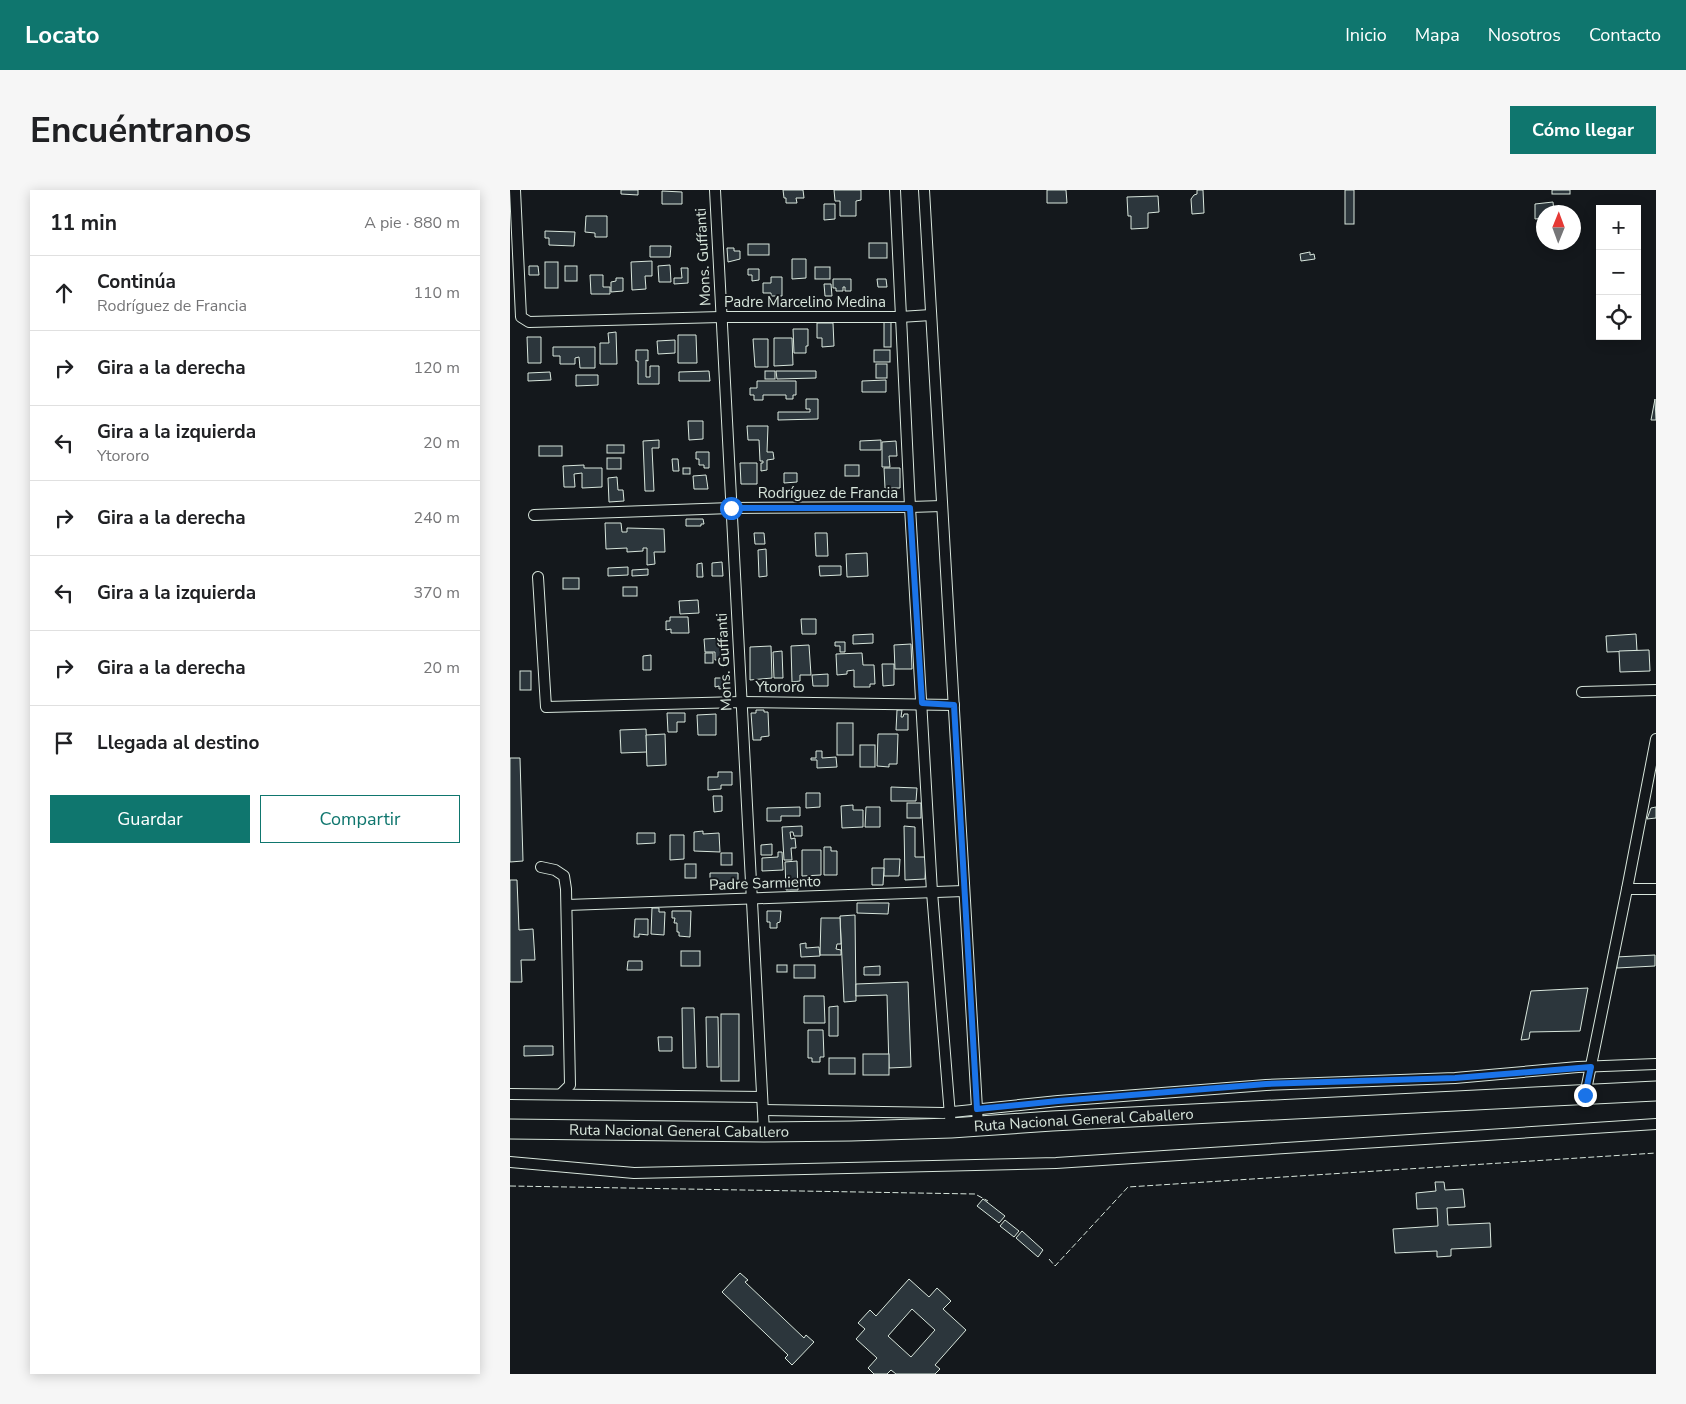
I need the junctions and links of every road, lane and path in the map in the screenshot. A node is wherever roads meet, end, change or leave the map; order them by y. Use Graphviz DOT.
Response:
graph roads {
  1 [pos="516,190"];
  2 [pos="714,190"];
  3 [pos="894,190"];
  4 [pos="924,190"];
  5 [pos="932,314"];
  6 [pos="721,317"];
  7 [pos="900,317"];
  8 [pos="942,506"];
  9 [pos="731,508"];
  10 [pos="910,508"];
  11 [pos="534,515"];
  12 [pos="538,577"];
  13 [pos="1656,690"];
  14 [pos="1582,692"];
  15 [pos="741,702"];
  16 [pos="922,703"];
  17 [pos="954,705"];
  18 [pos="1656,739"];
  19 [pos="540,867"];
  20 [pos="1627,889"];
  21 [pos="1656,889"];
  22 [pos="964,891"];
  23 [pos="932,892"];
  24 [pos="751,899"];
  25 [pos="567,905"];
  26 [pos="1656,1064"];
  27 [pos="1591,1067"];
  28 [pos="1656,1091"];
  29 [pos="562,1093"];
  30 [pos="510,1094"];
  31 [pos="1585,1095"];
  32 [pos="762,1097"];
  33 [pos="763,1110"];
  34 [pos="977,1118"];
  35 [pos="950,1120"];
  36 [pos="1656,1124"];
  37 [pos="510,1129"];
  38 [pos="764,1132"];
  39 [pos="510,1162"];
  1 -- 6 [label="street, Padre Marcelino Medina"];
  2 -- 6 [label="street, Mons. Guffanti"];
  3 -- 7 [label="street"];
  4 -- 5 [label="street"];
  5 -- 7 [label="street, Padre Marcelino Medina"];
  5 -- 8 [label="street"];
  6 -- 7 [label="street, Padre Marcelino Medina"];
  6 -- 9 [label="street, Mons. Guffanti"];
  7 -- 10 [label="street"];
  8 -- 10 [label="street, Rodríguez de Francia"];
  8 -- 17 [label="street"];
  9 -- 10 [label="street, Rodríguez de Francia"];
  9 -- 11 [label="street, Rodríguez de Francia"];
  9 -- 15 [label="street, Mons. Guffanti"];
  10 -- 16 [label="street"];
  12 -- 15 [label="street, Ytororo"];
  13 -- 14 [label="street"];
  15 -- 16 [label="street, Ytororo"];
  15 -- 24 [label="street, Mons. Guffanti"];
  16 -- 17 [label="street, Ytororo"];
  16 -- 23 [label="street"];
  17 -- 22 [label="street"];
  18 -- 20 [label="street"];
  19 -- 25 [label="street"];
  20 -- 21 [label="street"];
  20 -- 27 [label="street"];
  22 -- 23 [label="street, Padre Sarmiento"];
  22 -- 34 [label="street"];
  23 -- 24 [label="street, Padre Sarmiento"];
  23 -- 35 [label="street"];
  24 -- 25 [label="street, Padre Sarmiento"];
  24 -- 32 [label="street, Mons. Guffanti"];
  25 -- 29 [label="street"];
  26 -- 27 [label="street"];
  27 -- 31 [label="street"];
  27 -- 34 [label="street"];
  28 -- 31 [label="highway, Ruta Nacional General Caballero"];
  29 -- 30 [label="street"];
  29 -- 32 [label="street"];
  31 -- 34 [label="highway, Ruta Nacional General Caballero"];
  32 -- 33 [label="street, Mons. Guffanti"];
  33 -- 35 [label="street"];
  33 -- 38 [label="street, Mons. Guffanti"];
  34 -- 35 [label="highway, Ruta Nacional General Caballero"];
  35 -- 38 [label="highway, Ruta Nacional General Caballero"];
  36 -- 39 [label="street"];
  37 -- 38 [label="highway, Ruta Nacional General Caballero"];
}
